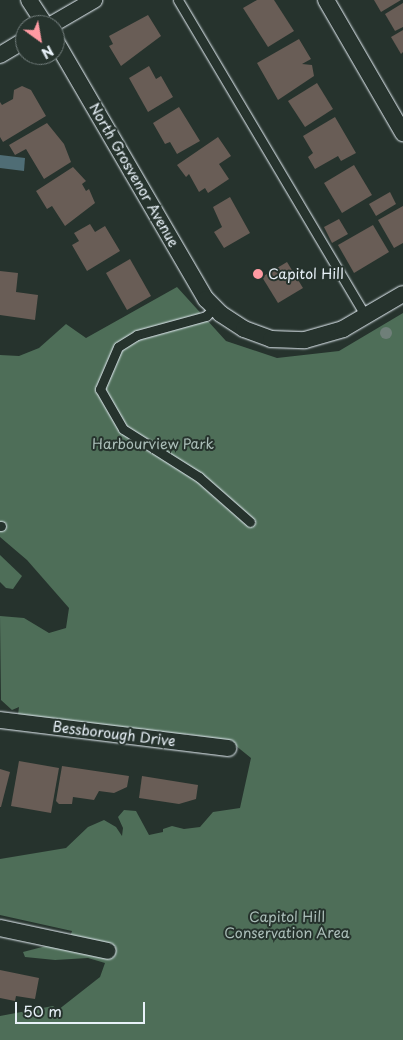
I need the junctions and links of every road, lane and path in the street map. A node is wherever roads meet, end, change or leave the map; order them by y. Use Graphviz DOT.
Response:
graph roads {
  1 [pos="29,0"];
  2 [pos="94,0"];
  3 [pos="178,0"];
  4 [pos="326,0"];
  5 [pos="39,15"];
  6 [pos="65,17"];
  7 [pos="15,46"];
  8 [pos="0,55"];
  9 [pos="65,57"];
  10 [pos="403,133"];
  11 [pos="403,294"];
  12 [pos="214,308"];
  13 [pos="366,316"];
  14 [pos="250,522"];
  15 [pos="0,720"];
  16 [pos="228,748"];
  17 [pos="0,928"];
  18 [pos="108,951"];
  1 -- 5 [label="street"];
  2 -- 6 [label="street"];
  3 -- 13 [label="lane"];
  4 -- 10 [label="street"];
  7 -- 8 [label="street"];
  9 -- 12 [label="street, North Grosvenor Avenue"];
  11 -- 13 [label="street, North Grosvenor Avenue"];
  12 -- 13 [label="street, North Grosvenor Avenue"];
  12 -- 14 [label="lane"];
  15 -- 16 [label="street, Bessborough Drive"];
  17 -- 18 [label="street"];
}
